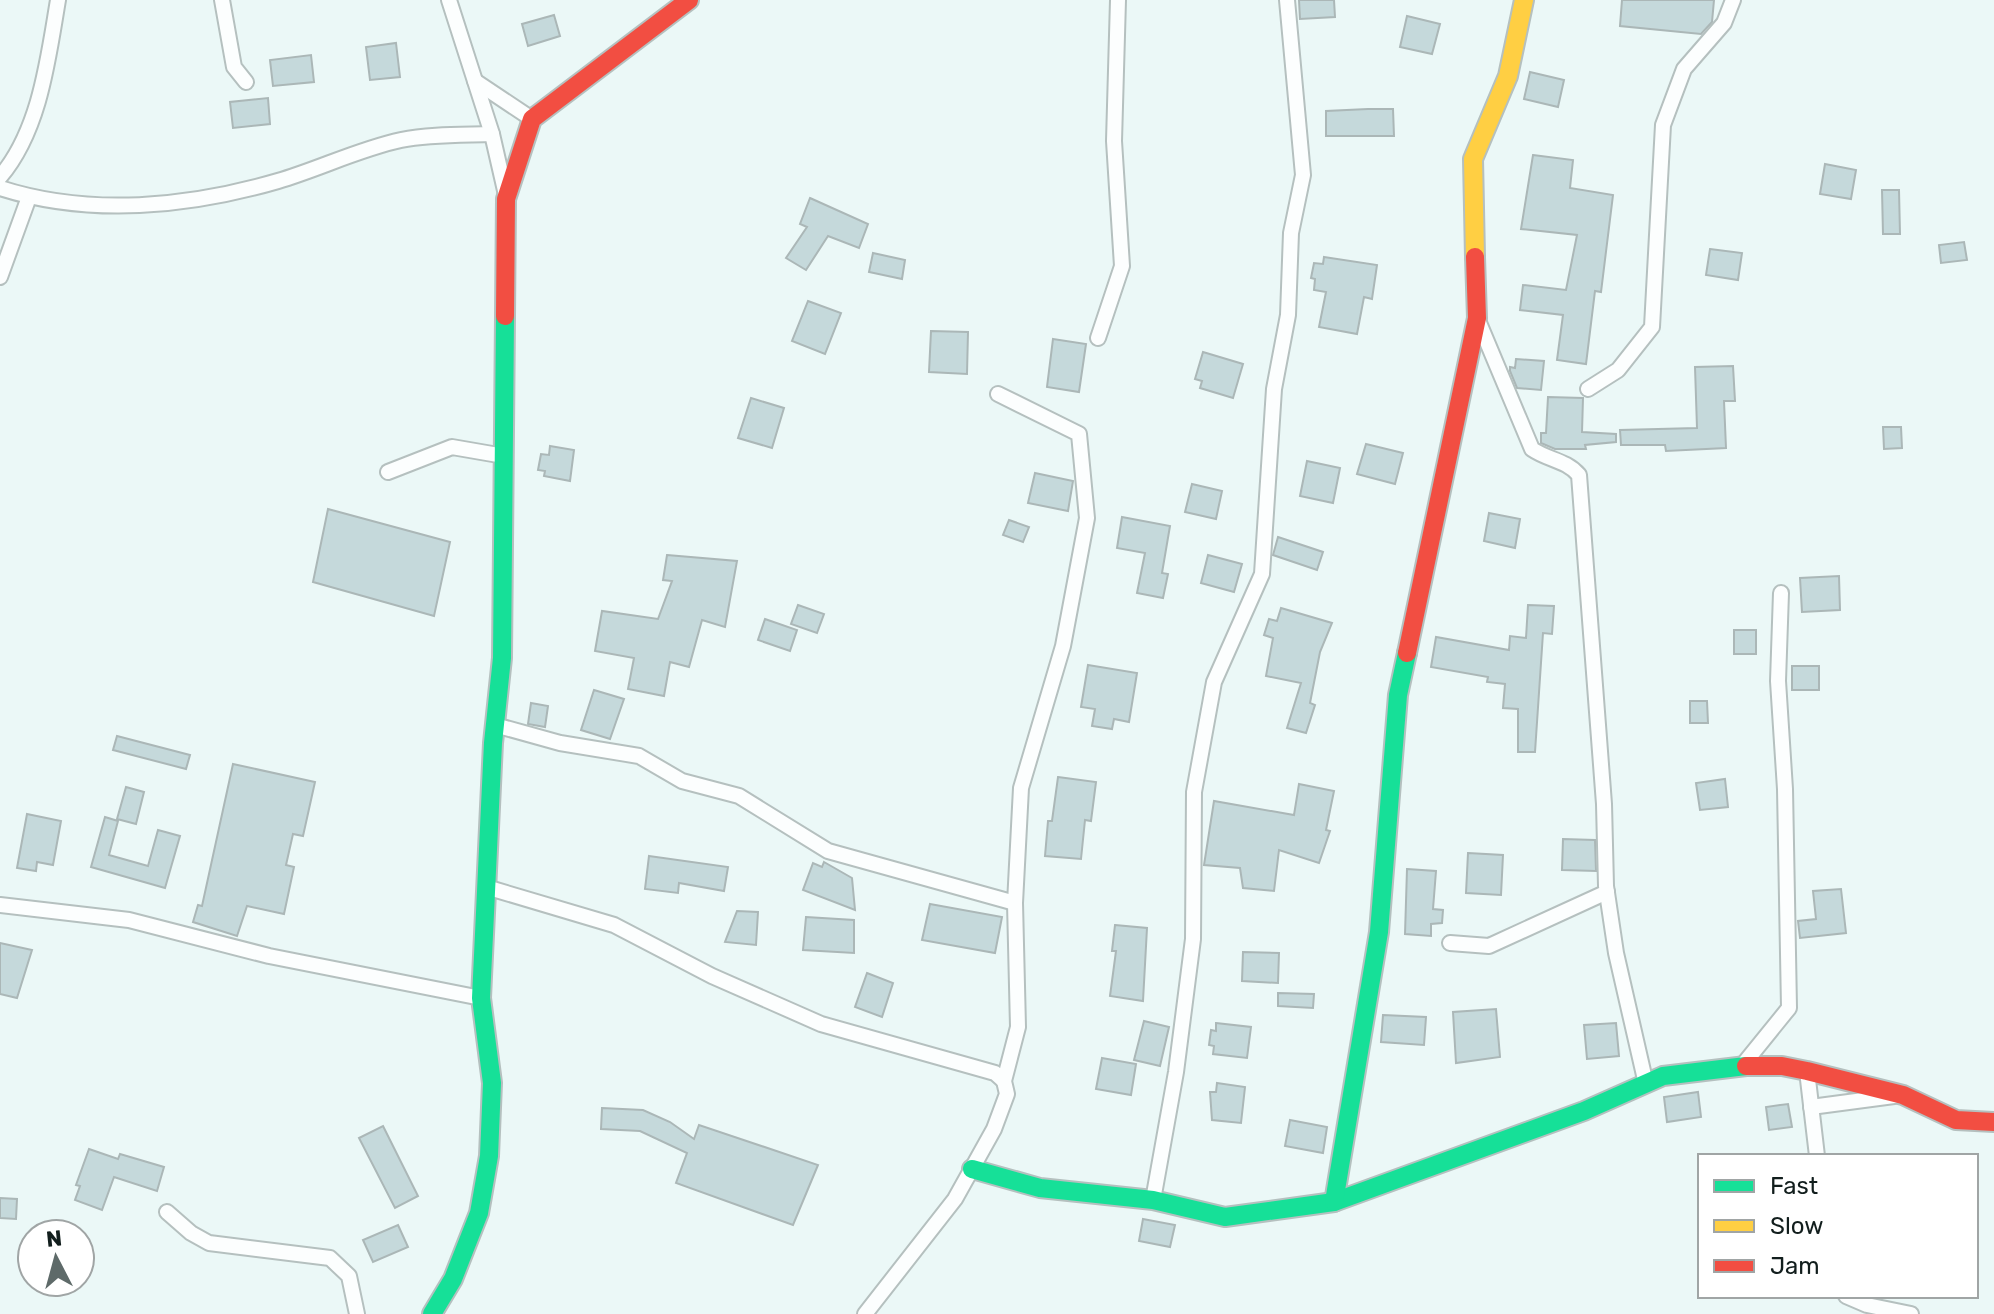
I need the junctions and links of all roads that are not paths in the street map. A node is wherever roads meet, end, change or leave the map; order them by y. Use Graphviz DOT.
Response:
graph roads {
  1 [pos="58,0"];
  2 [pos="222,0"];
  3 [pos="449,0"];
  4 [pos="689,0"];
  5 [pos="1118,0"];
  6 [pos="1287,0"];
  7 [pos="1524,0"];
  8 [pos="1733,0"];
  9 [pos="475,81"];
  10 [pos="246,82"];
  11 [pos="532,119"];
  12 [pos="492,134"];
  13 [pos="0,177"];
  14 [pos="0,188"];
  15 [pos="29,197"];
  16 [pos="506,199"];
  17 [pos="0,277"];
  18 [pos="1477,318"];
  19 [pos="1098,338"];
  20 [pos="1588,389"];
  21 [pos="998,394"];
  22 [pos="504,456"];
  23 [pos="388,472"];
  24 [pos="1781,593"];
  25 [pos="495,725"];
  26 [pos="486,887"];
  27 [pos="1607,892"];
  28 [pos="1015,903"];
  29 [pos="0,905"];
  30 [pos="1450,943"];
  31 [pos="481,998"];
  32 [pos="1742,1066"];
  33 [pos="1807,1071"];
  34 [pos="1004,1081"];
  35 [pos="1646,1084"];
  36 [pos="1903,1095"];
  37 [pos="1811,1107"];
  38 [pos="1994,1122"];
  39 [pos="1817,1154"];
  40 [pos="972,1169"];
  41 [pos="1153,1200"];
  42 [pos="1334,1202"];
  43 [pos="167,1212"];
  44 [pos="1851,1298"];
  45 [pos="357,1314"];
  46 [pos="432,1314"];
  47 [pos="865,1314"];
  48 [pos="1911,1314"];
  1 -- 13 [label="street"];
  2 -- 10 [label="street"];
  3 -- 9 [label="street"];
  4 -- 11 [label="street"];
  5 -- 19 [label="street"];
  6 -- 41 [label="street"];
  7 -- 18 [label="street"];
  8 -- 20 [label="street"];
  9 -- 11 [label="street"];
  9 -- 12 [label="street"];
  11 -- 16 [label="street"];
  12 -- 15 [label="street"];
  12 -- 16 [label="street"];
  14 -- 15 [label="street"];
  15 -- 17 [label="street"];
  16 -- 22 [label="street"];
  18 -- 27 [label="street"];
  18 -- 42 [label="street"];
  21 -- 28 [label="street"];
  22 -- 23 [label="street"];
  22 -- 25 [label="street"];
  24 -- 32 [label="street"];
  25 -- 26 [label="street"];
  25 -- 28 [label="street"];
  26 -- 31 [label="street"];
  26 -- 34 [label="street"];
  27 -- 30 [label="street"];
  27 -- 35 [label="street"];
  28 -- 34 [label="street"];
  29 -- 31 [label="street"];
  31 -- 46 [label="street"];
  32 -- 33 [label="street"];
  32 -- 35 [label="street"];
  33 -- 36 [label="street"];
  33 -- 37 [label="street"];
  34 -- 40 [label="street"];
  35 -- 42 [label="street"];
  36 -- 37 [label="street"];
  36 -- 38 [label="street"];
  37 -- 39 [label="street"];
  40 -- 41 [label="street"];
  40 -- 47 [label="street"];
  41 -- 42 [label="street"];
  43 -- 45 [label="street"];
  44 -- 48 [label="street"];
}
